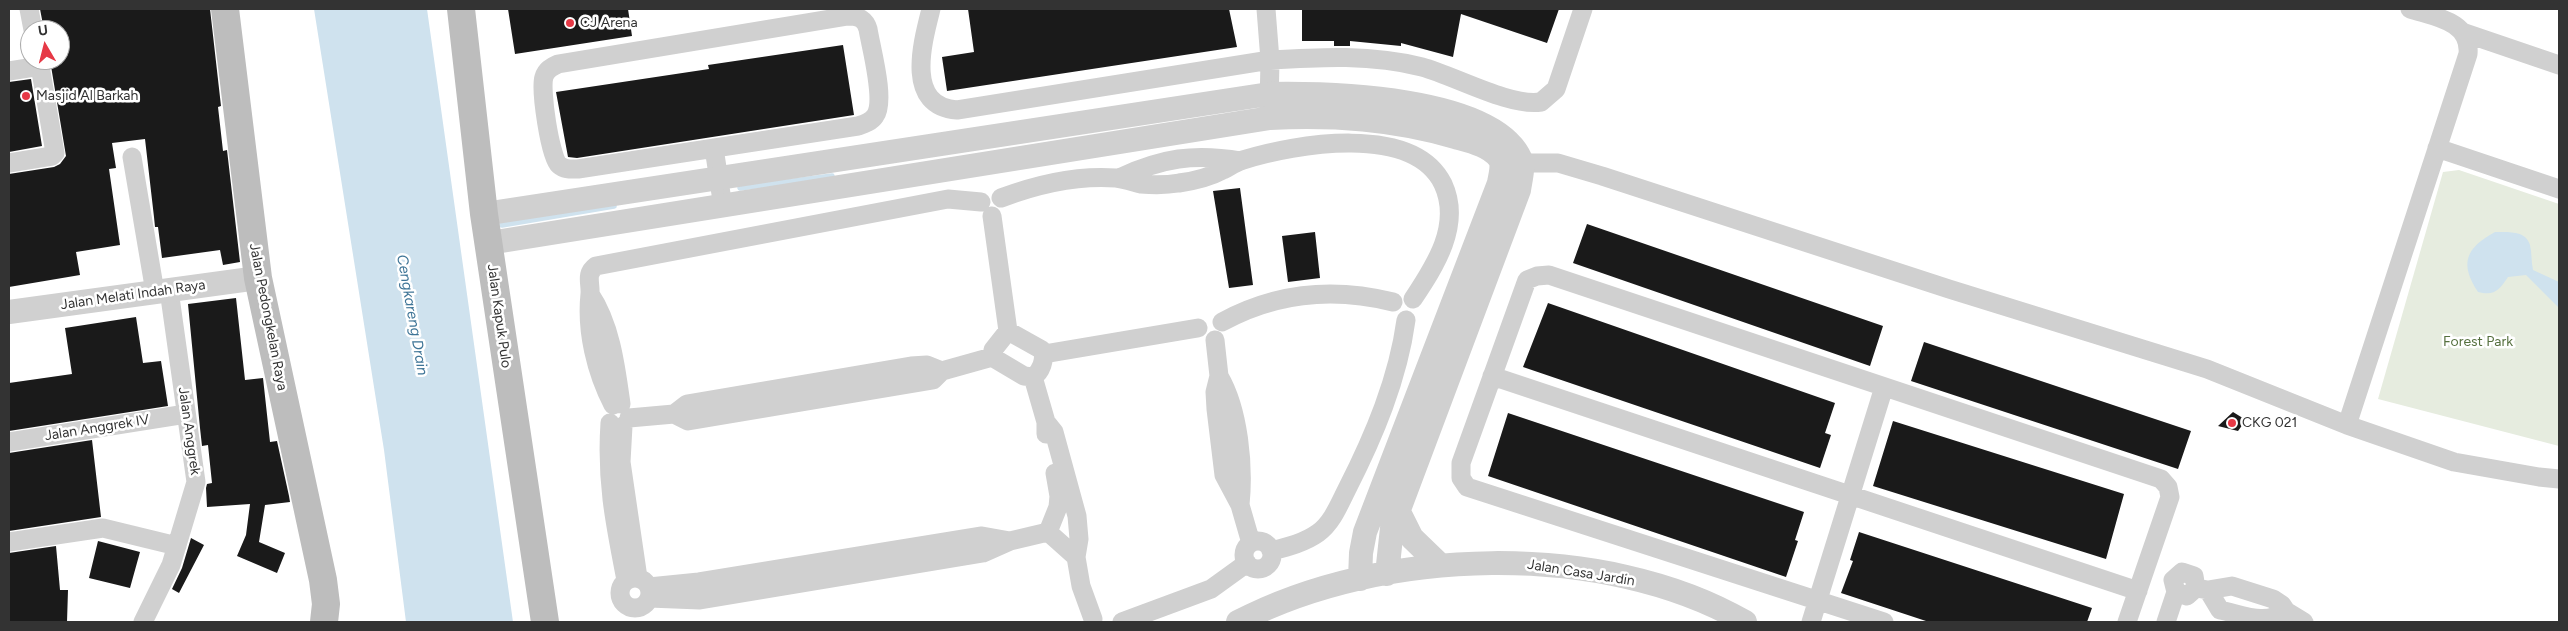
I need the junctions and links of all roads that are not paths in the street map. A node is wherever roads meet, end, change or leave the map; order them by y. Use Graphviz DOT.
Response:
graph roads {
  1 [pos="225,9"];
  2 [pos="461,9"];
  3 [pos="931,9"];
  4 [pos="1266,9"];
  5 [pos="1583,9"];
  6 [pos="2410,9"];
  7 [pos="2465,33"];
  8 [pos="1270,60"];
  9 [pos="2559,65"];
  10 [pos="41,70"];
  11 [pos="1269,94"];
  12 [pos="1270,118"];
  13 [pos="714,148"];
  14 [pos="2437,148"];
  15 [pos="132,157"];
  16 [pos="1241,161"];
  17 [pos="9,163"];
  18 [pos="1512,163"];
  19 [pos="1119,178"];
  20 [pos="720,179"];
  21 [pos="2559,189"];
  22 [pos="723,207"];
  23 [pos="987,209"];
  24 [pos="484,214"];
  25 [pos="489,243"];
  26 [pos="258,278"];
  27 [pos="162,291"];
  28 [pos="1413,299"];
  29 [pos="1393,302"];
  30 [pos="9,312"];
  31 [pos="1406,320"];
  32 [pos="1222,322"];
  33 [pos="1198,328"];
  34 [pos="1008,331"];
  35 [pos="1215,340"];
  36 [pos="1044,354"];
  37 [pos="992,357"];
  38 [pos="1492,376"];
  39 [pos="1033,377"];
  40 [pos="1884,387"];
  41 [pos="186,414"];
  42 [pos="619,415"];
  43 [pos="1046,422"];
  44 [pos="2347,425"];
  45 [pos="9,442"];
  46 [pos="2559,479"];
  47 [pos="1851,494"];
  48 [pos="1398,510"];
  49 [pos="1048,532"];
  50 [pos="9,542"];
  51 [pos="1251,543"];
  52 [pos="177,546"];
  53 [pos="1271,551"];
  54 [pos="1076,557"];
  55 [pos="1247,563"];
  56 [pos="1440,565"];
  57 [pos="1387,574"];
  58 [pos="1360,579"];
  59 [pos="641,586"];
  60 [pos="2202,589"];
  61 [pos="2138,591"];
  62 [pos="1818,603"];
  63 [pos="2286,611"];
  64 [pos="625,615"];
  65 [pos="1851,616"];
  66 [pos="1091,621"];
  67 [pos="143,622"];
  68 [pos="324,622"];
  69 [pos="545,622"];
  70 [pos="1112,622"];
  71 [pos="1122,622"];
  72 [pos="1238,622"];
  73 [pos="1745,622"];
  74 [pos="1811,622"];
  75 [pos="1884,622"];
  76 [pos="2127,622"];
  77 [pos="2166,622"];
  78 [pos="2304,622"];
  1 -- 26 [label="main road, Jalan Pedongkelan Raya"];
  2 -- 24 [label="main road, Jalan Kapuk Pulo"];
  3 -- 8 [label="street"];
  4 -- 8 [label="street"];
  5 -- 8 [label="street"];
  6 -- 7 [label="street"];
  7 -- 9 [label="street"];
  7 -- 14 [label="street"];
  8 -- 11 [label="street"];
  10 -- 17 [label="street"];
  11 -- 12 [label="street"];
  11 -- 18 [label="street"];
  11 -- 20 [label="street"];
  12 -- 18 [label="street"];
  12 -- 22 [label="street"];
  13 -- 13 [label="street"];
  13 -- 20 [label="street"];
  14 -- 21 [label="street"];
  14 -- 44 [label="street"];
  15 -- 27 [label="street, Jalan Anggrek"];
  16 -- 19 [label="street"];
  16 -- 19 [label="street"];
  16 -- 28 [label="street"];
  18 -- 44 [label="street"];
  18 -- 48 [label="street"];
  18 -- 58 [label="street"];
  19 -- 23 [label="street"];
  20 -- 22 [label="street"];
  20 -- 24 [label="street"];
  22 -- 25 [label="street"];
  23 -- 34 [label="street"];
  23 -- 42 [label="street"];
  24 -- 25 [label="main road, Jalan Kapuk Pulo"];
  25 -- 69 [label="main road, Jalan Kapuk Pulo"];
  26 -- 27 [label="street, Jalan Melati Indah Raya"];
  26 -- 68 [label="main road, Jalan Pedongkelan Raya"];
  27 -- 30 [label="street, Jalan Melati Indah Raya"];
  27 -- 41 [label="street, Jalan Anggrek"];
  28 -- 29 [label="street"];
  28 -- 31 [label="street"];
  29 -- 31 [label="street"];
  29 -- 32 [label="street"];
  31 -- 53 [label="street"];
  32 -- 33 [label="street"];
  32 -- 35 [label="street"];
  33 -- 35 [label="street"];
  33 -- 36 [label="street"];
  34 -- 36 [label="street"];
  34 -- 37 [label="street"];
  35 -- 51 [label="street"];
  36 -- 39 [label="street"];
  37 -- 39 [label="street"];
  37 -- 42 [label="street"];
  38 -- 40 [label="street"];
  38 -- 47 [label="street"];
  38 -- 62 [label="street"];
  39 -- 43 [label="street"];
  40 -- 47 [label="street"];
  40 -- 61 [label="street"];
  41 -- 45 [label="street, Jalan Anggrek IV"];
  41 -- 52 [label="street, Jalan Anggrek"];
  42 -- 59 [label="street"];
  43 -- 49 [label="street"];
  43 -- 54 [label="street"];
  44 -- 46 [label="street"];
  47 -- 61 [label="street"];
  47 -- 62 [label="street"];
  48 -- 56 [label="street"];
  48 -- 57 [label="street"];
  49 -- 54 [label="street"];
  49 -- 59 [label="street"];
  50 -- 52 [label="street"];
  51 -- 53 [label="street"];
  51 -- 55 [label="street"];
  52 -- 67 [label="street, Jalan Anggrek"];
  53 -- 55 [label="street"];
  54 -- 66 [label="street"];
  55 -- 71 [label="street"];
  56 -- 57 [label="street, Jalan Casa Jardin"];
  56 -- 73 [label="street, Jalan Casa Jardin"];
  57 -- 58 [label="street, Jalan Casa Jardin"];
  58 -- 72 [label="street, Jalan Casa Jardin"];
  59 -- 64 [label="street"];
  59 -- 64 [label="street"];
  60 -- 63 [label="street"];
  60 -- 63 [label="street"];
  60 -- 77 [label="street"];
  61 -- 76 [label="street"];
  62 -- 65 [label="street"];
  62 -- 74 [label="street"];
  63 -- 78 [label="street"];
  65 -- 75 [label="street"];
  66 -- 70 [label="street"];
}
